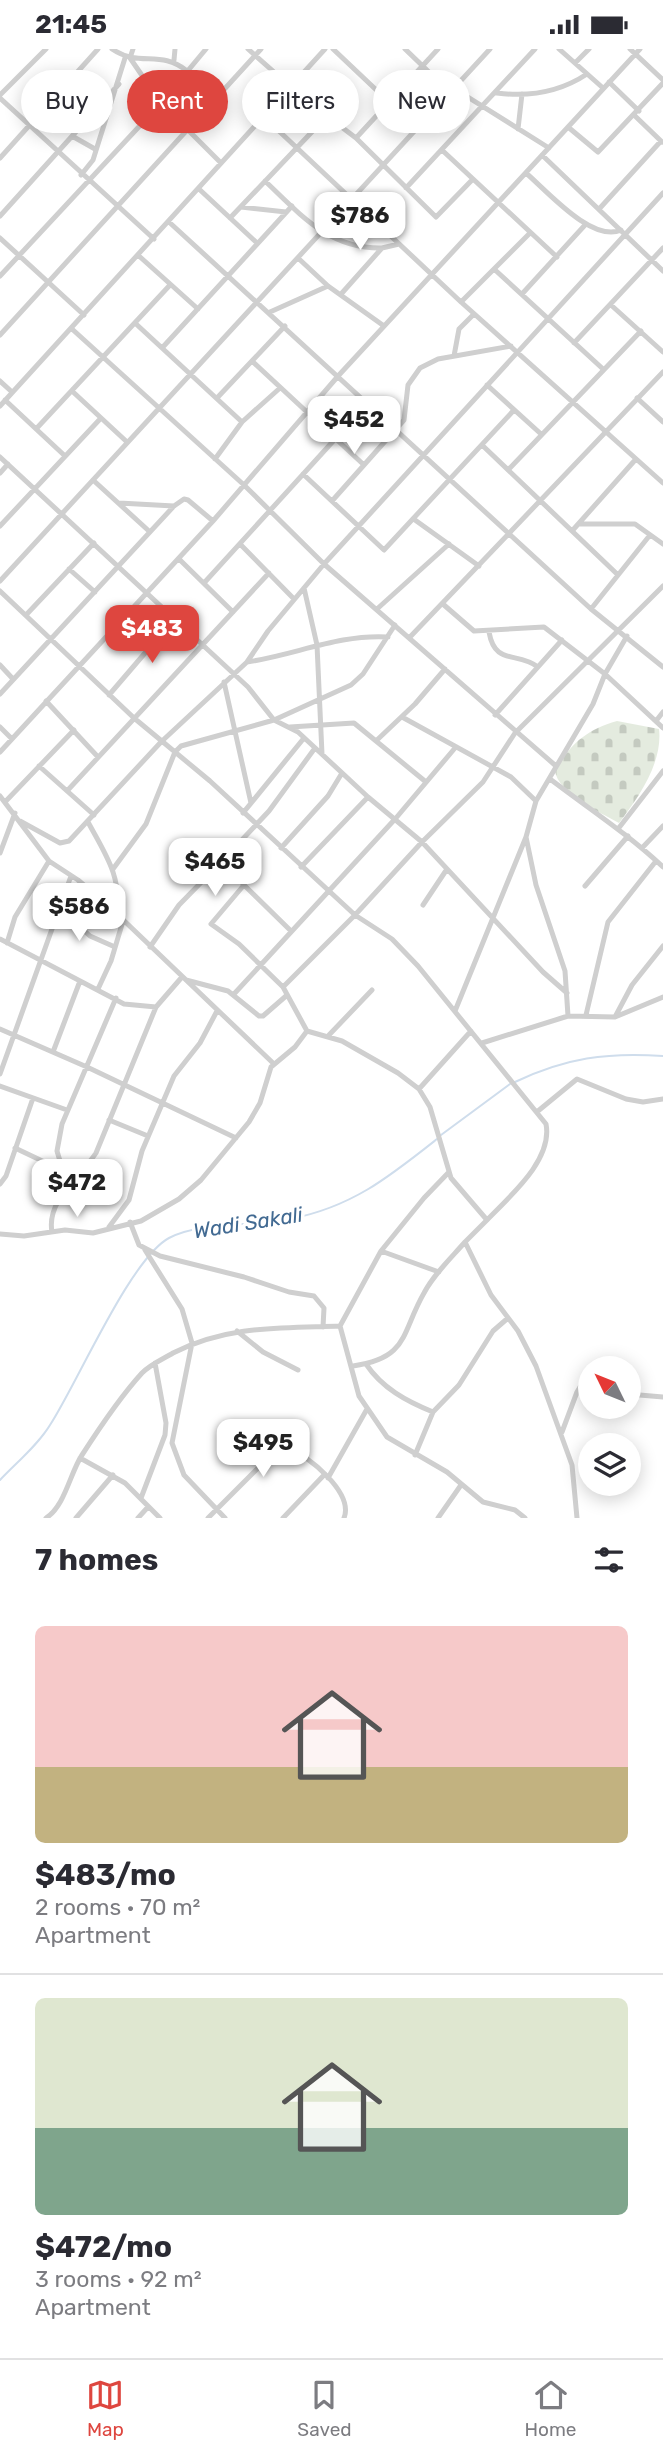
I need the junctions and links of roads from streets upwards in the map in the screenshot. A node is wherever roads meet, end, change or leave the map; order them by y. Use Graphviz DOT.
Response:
graph roads {
  1 [pos="46,49"];
  2 [pos="112,49"];
  3 [pos="133,49"];
  4 [pos="175,49"];
  5 [pos="206,49"];
  6 [pos="248,49"];
  7 [pos="261,49"];
  8 [pos="326,49"];
  9 [pos="333,49"];
  10 [pos="405,49"];
  11 [pos="438,49"];
  12 [pos="489,49"];
  13 [pos="535,49"];
  14 [pos="559,49"];
  15 [pos="589,49"];
  16 [pos="96,50"];
  17 [pos="635,50"];
  18 [pos="255,56"];
  19 [pos="128,58"];
  20 [pos="174,60"];
  21 [pos="575,63"];
  22 [pos="421,67"];
  23 [pos="78,70"];
  24 [pos="137,70"];
  25 [pos="186,70"];
  26 [pos="188,70"];
  27 [pos="271,70"];
  28 [pos="307,70"];
  29 [pos="418,70"];
  30 [pos="426,70"];
  31 [pos="470,70"];
  32 [pos="587,73"];
  33 [pos="608,82"];
  34 [pos="663,82"];
  35 [pos="119,84"];
  36 [pos="228,85"];
  37 [pos="373,88"];
  38 [pos="603,88"];
  39 [pos="497,93"];
  40 [pos="522,94"];
  41 [pos="0,97"];
  42 [pos="470,97"];
  43 [pos="482,105"];
  44 [pos="636,113"];
  45 [pos="21,117"];
  46 [pos="373,118"];
  47 [pos="568,127"];
  48 [pos="518,129"];
  49 [pos="22,133"];
  50 [pos="38,133"];
  51 [pos="133,133"];
  52 [pos="184,133"];
  53 [pos="188,133"];
  54 [pos="249,133"];
  55 [pos="281,133"];
  56 [pos="411,133"];
  57 [pos="72,136"];
  58 [pos="355,138"];
  59 [pos="662,142"];
  60 [pos="296,147"];
  61 [pos="548,148"];
  62 [pos="95,149"];
  63 [pos="443,151"];
  64 [pos="58,152"];
  65 [pos="542,155"];
  66 [pos="0,157"];
  67 [pos="222,163"];
  68 [pos="382,164"];
  69 [pos="526,173"];
  70 [pos="81,175"];
  71 [pos="473,179"];
  72 [pos="87,180"];
  73 [pos="265,181"];
  74 [pos="406,188"];
  75 [pos="199,189"];
  76 [pos="663,193"];
  77 [pos="351,199"];
  78 [pos="499,203"];
  79 [pos="292,206"];
  80 [pos="118,207"];
  81 [pos="241,207"];
  82 [pos="600,208"];
  83 [pos="286,212"];
  84 [pos="0,216"];
  85 [pos="230,218"];
  86 [pos="169,222"];
  87 [pos="585,225"];
  88 [pos="320,233"];
  89 [pos="624,233"];
  90 [pos="529,234"];
  91 [pos="0,238"];
  92 [pos="154,239"];
  93 [pos="257,243"];
  94 [pos="399,244"];
  95 [pos="382,247"];
  96 [pos="663,248"];
  97 [pos="139,255"];
  98 [pos="19,256"];
  99 [pos="557,257"];
  100 [pos="298,258"];
  101 [pos="652,260"];
  102 [pos="494,269"];
  103 [pos="663,271"];
  104 [pos="228,275"];
  105 [pos="432,275"];
  106 [pos="0,276"];
  107 [pos="48,283"];
  108 [pos="170,285"];
  109 [pos="328,286"];
  110 [pos="342,293"];
  111 [pos="522,294"];
  112 [pos="258,302"];
  113 [pos="460,302"];
  114 [pos="611,305"];
  115 [pos="198,310"];
  116 [pos="270,312"];
  117 [pos="474,314"];
  118 [pos="84,315"];
  119 [pos="548,319"];
  120 [pos="135,323"];
  121 [pos="285,326"];
  122 [pos="384,326"];
  123 [pos="72,328"];
  124 [pos="641,331"];
  125 [pos="0,335"];
  126 [pos="574,343"];
  127 [pos="510,346"];
  128 [pos="162,348"];
  129 [pos="517,351"];
  130 [pos="663,352"];
  131 [pos="454,356"];
  132 [pos="103,357"];
  133 [pos="251,362"];
  134 [pos="603,369"];
  135 [pos="663,372"];
  136 [pos="191,374"];
  137 [pos="339,375"];
  138 [pos="0,381"];
  139 [pos="487,385"];
  140 [pos="280,388"];
  141 [pos="72,391"];
  142 [pos="12,392"];
  143 [pos="217,398"];
  144 [pos="636,398"];
  145 [pos="5,400"];
  146 [pos="572,402"];
  147 [pos="0,406"];
  148 [pos="159,408"];
  149 [pos="514,410"];
  150 [pos="306,411"];
  151 [pos="101,418"];
  152 [pos="242,422"];
  153 [pos="663,422"];
  154 [pos="36,429"];
  155 [pos="397,429"];
  156 [pos="604,431"];
  157 [pos="541,434"];
  158 [pos="336,438"];
  159 [pos="127,442"];
  160 [pos="482,445"];
  161 [pos="65,456"];
  162 [pos="424,456"];
  163 [pos="0,457"];
  164 [pos="215,459"];
  165 [pos="636,459"];
  166 [pos="8,464"];
  167 [pos="364,465"];
  168 [pos="508,470"];
  169 [pos="0,473"];
  170 [pos="303,474"];
  171 [pos="450,479"];
  172 [pos="93,480"];
  173 [pos="663,483"];
  174 [pos="244,485"];
  175 [pos="34,489"];
  176 [pos="539,500"];
  177 [pos="332,501"];
  178 [pos="119,503"];
  179 [pos="174,506"];
  180 [pos="270,511"];
  181 [pos="62,514"];
  182 [pos="415,520"];
  183 [pos="213,521"];
  184 [pos="579,524"];
  185 [pos="0,526"];
  186 [pos="358,527"];
  187 [pos="572,531"];
  188 [pos="150,532"];
  189 [pos="508,533"];
  190 [pos="650,535"];
  191 [pos="94,543"];
  192 [pos="449,544"];
  193 [pos="663,544"];
  194 [pos="241,545"];
  195 [pos="179,559"];
  196 [pos="324,564"];
  197 [pos="119,566"];
  198 [pos="479,566"];
  199 [pos="69,569"];
  200 [pos="269,573"];
  201 [pos="617,574"];
  202 [pos="0,581"];
  203 [pos="204,583"];
  204 [pos="663,586"];
  205 [pos="304,588"];
  206 [pos="0,591"];
  207 [pos="95,592"];
  208 [pos="148,592"];
  209 [pos="295,599"];
  210 [pos="444,605"];
  211 [pos="591,609"];
  212 [pos="377,610"];
  213 [pos="233,612"];
  214 [pos="26,615"];
  215 [pos="175,618"];
  216 [pos="395,625"];
  217 [pos="619,629"];
  218 [pos="489,632"];
  219 [pos="627,636"];
  220 [pos="388,637"];
  221 [pos="410,637"];
  222 [pos="51,639"];
  223 [pos="562,639"];
  224 [pos="204,645"];
  225 [pos="317,645"];
  226 [pos="663,655"];
  227 [pos="587,660"];
  228 [pos="247,662"];
  229 [pos="657,662"];
  230 [pos="0,665"];
  231 [pos="79,666"];
  232 [pos="538,667"];
  233 [pos="663,667"];
  234 [pos="444,669"];
  235 [pos="234,673"];
  236 [pos="605,674"];
  237 [pos="13,679"];
  238 [pos="224,682"];
  239 [pos="0,694"];
  240 [pos="109,695"];
  241 [pos="320,698"];
  242 [pos="46,701"];
  243 [pos="663,712"];
  244 [pos="495,715"];
  245 [pos="402,717"];
  246 [pos="134,718"];
  247 [pos="274,720"];
  248 [pos="656,721"];
  249 [pos="320,726"];
  250 [pos="0,727"];
  251 [pos="290,727"];
  252 [pos="663,728"];
  253 [pos="74,730"];
  254 [pos="235,730"];
  255 [pos="515,733"];
  256 [pos="304,738"];
  257 [pos="12,739"];
  258 [pos="377,740"];
  259 [pos="162,742"];
  260 [pos="315,748"];
  261 [pos="455,748"];
  262 [pos="174,752"];
  263 [pos="0,753"];
  264 [pos="322,754"];
  265 [pos="98,757"];
  266 [pos="39,766"];
  267 [pos="556,766"];
  268 [pos="492,768"];
  269 [pos="663,771"];
  270 [pos="342,773"];
  271 [pos="550,779"];
  272 [pos="426,782"];
  273 [pos="67,791"];
  274 [pos="0,796"];
  275 [pos="368,797"];
  276 [pos="5,801"];
  277 [pos="536,801"];
  278 [pos="251,803"];
  279 [pos="15,813"];
  280 [pos="243,813"];
  281 [pos="94,815"];
  282 [pos="396,818"];
  283 [pos="20,821"];
  284 [pos="88,822"];
  285 [pos="256,825"];
  286 [pos="663,826"];
  287 [pos="618,829"];
  288 [pos="628,836"];
  289 [pos="526,837"];
  290 [pos="422,842"];
  291 [pos="281,848"];
  292 [pos="642,848"];
  293 [pos="0,853"];
  294 [pos="224,859"];
  295 [pos="656,860"];
  296 [pos="50,861"];
  297 [pos="301,867"];
  298 [pos="663,867"];
  299 [pos="113,869"];
  300 [pos="447,869"];
  301 [pos="71,876"];
  302 [pos="244,885"];
  303 [pos="585,886"];
  304 [pos="329,891"];
  305 [pos="423,905"];
  306 [pos="59,908"];
  307 [pos="116,913"];
  308 [pos="355,915"];
  309 [pos="493,916"];
  310 [pos="123,921"];
  311 [pos="291,931"];
  312 [pos="0,939"];
  313 [pos="7,943"];
  314 [pos="663,946"];
  315 [pos="116,947"];
  316 [pos="150,947"];
  317 [pos="41,959"];
  318 [pos="261,965"];
  319 [pos="184,978"];
  320 [pos="80,981"];
  321 [pos="283,987"];
  322 [pos="98,989"];
  323 [pos="372,990"];
  324 [pos="567,993"];
  325 [pos="234,994"];
  326 [pos="286,996"];
  327 [pos="663,997"];
  328 [pos="116,998"];
  329 [pos="156,1007"];
  330 [pos="217,1011"];
  331 [pos="455,1011"];
  332 [pos="586,1015"];
  333 [pos="568,1016"];
  334 [pos="615,1017"];
  335 [pos="0,1029"];
  336 [pos="307,1031"];
  337 [pos="471,1031"];
  338 [pos="13,1035"];
  339 [pos="329,1035"];
  340 [pos="482,1043"];
  341 [pos="53,1052"];
  342 [pos="274,1064"];
  343 [pos="87,1067"];
  344 [pos="0,1074"];
  345 [pos="125,1085"];
  346 [pos="0,1086"];
  347 [pos="419,1089"];
  348 [pos="33,1098"];
  349 [pos="663,1099"];
  350 [pos="162,1102"];
  351 [pos="67,1110"];
  352 [pos="538,1111"];
  353 [pos="109,1120"];
  354 [pos="148,1136"];
  355 [pos="236,1138"];
  356 [pos="15,1148"];
  357 [pos="63,1171"];
  358 [pos="449,1173"];
  359 [pos="74,1176"];
  360 [pos="0,1184"];
  361 [pos="487,1220"];
  362 [pos="130,1222"];
  363 [pos="109,1227"];
  364 [pos="52,1232"];
  365 [pos="0,1234"];
  366 [pos="465,1242"];
  367 [pos="145,1250"];
  368 [pos="381,1251"];
  369 [pos="439,1272"];
  370 [pos="508,1318"];
  371 [pos="340,1326"];
  372 [pos="323,1327"];
  373 [pos="237,1331"];
  374 [pos="192,1343"];
  375 [pos="155,1363"];
  376 [pos="366,1364"];
  377 [pos="353,1366"];
  378 [pos="298,1370"];
  379 [pos="578,1390"];
  380 [pos="641,1395"];
  381 [pos="663,1397"];
  382 [pos="368,1409"];
  383 [pos="433,1412"];
  384 [pos="172,1431"];
  385 [pos="562,1432"];
  386 [pos="165,1434"];
  387 [pos="415,1455"];
  388 [pos="80,1458"];
  389 [pos="113,1475"];
  390 [pos="327,1476"];
  391 [pos="461,1485"];
  392 [pos="141,1498"];
  393 [pos="148,1507"];
  394 [pos="217,1510"];
  395 [pos="46,1518"];
  396 [pos="76,1518"];
  397 [pos="138,1518"];
  398 [pos="160,1518"];
  399 [pos="208,1518"];
  400 [pos="225,1518"];
  401 [pos="283,1518"];
  402 [pos="345,1518"];
  403 [pos="438,1518"];
  404 [pos="525,1518"];
  405 [pos="577,1518"];
  1 -- 41 [label="street"];
  2 -- 19 [label="street"];
  3 -- 19 [label="street"];
  4 -- 20 [label="street"];
  5 -- 26 [label="street"];
  6 -- 18 [label="street"];
  7 -- 18 [label="street"];
  8 -- 28 [label="street"];
  9 -- 37 [label="street"];
  10 -- 22 [label="street"];
  11 -- 22 [label="street"];
  12 -- 31 [label="street"];
  13 -- 39 [label="street"];
  14 -- 21 [label="street"];
  15 -- 21 [label="street"];
  16 -- 23 [label="street"];
  17 -- 33 [label="street"];
  17 -- 34 [label="street"];
  18 -- 27 [label="street"];
  18 -- 36 [label="street"];
  19 -- 20 [label="street"];
  19 -- 24 [label="street"];
  19 -- 35 [label="street"];
  20 -- 25 [label="street"];
  21 -- 32 [label="street"];
  22 -- 29 [label="street"];
  22 -- 30 [label="street"];
  32 -- 38 [label="street"];
  32 -- 40 [label="street"];
  33 -- 38 [label="street"];
  33 -- 44 [label="street"];
  34 -- 44 [label="street"];
  35 -- 57 [label="street"];
  35 -- 62 [label="street"];
  38 -- 47 [label="street"];
  39 -- 40 [label="street"];
  39 -- 43 [label="street"];
  40 -- 48 [label="street"];
  41 -- 45 [label="street"];
  42 -- 43 [label="street"];
  43 -- 48 [label="street"];
  43 -- 63 [label="street"];
  44 -- 47 [label="street"];
  44 -- 59 [label="street"];
  46 -- 58 [label="street"];
  47 -- 61 [label="street"];
  48 -- 61 [label="street"];
  49 -- 66 [label="street"];
  50 -- 64 [label="street"];
  51 -- 72 [label="street"];
  52 -- 80 [label="street"];
  53 -- 67 [label="street"];
  54 -- 67 [label="street"];
  55 -- 60 [label="street"];
  56 -- 68 [label="street"];
  57 -- 62 [label="street"];
  57 -- 64 [label="street"];
  58 -- 60 [label="street"];
  58 -- 68 [label="street"];
  59 -- 82 [label="street"];
  60 -- 73 [label="street"];
  60 -- 77 [label="street"];
  61 -- 65 [label="street"];
  62 -- 70 [label="street"];
  63 -- 71 [label="street"];
  63 -- 74 [label="street"];
  64 -- 70 [label="street"];
  64 -- 84 [label="street"];
  65 -- 69 [label="street"];
  65 -- 82 [label="street"];
  67 -- 75 [label="street"];
  68 -- 74 [label="street"];
  68 -- 77 [label="street"];
  69 -- 78 [label="street"];
  69 -- 87 [label="street"];
  70 -- 72 [label="street"];
  71 -- 74 [label="street"];
  71 -- 78 [label="street"];
  72 -- 80 [label="street"];
  72 -- 98 [label="street"];
  73 -- 79 [label="street"];
  73 -- 81 [label="street"];
  75 -- 85 [label="street"];
  75 -- 86 [label="street"];
  76 -- 89 [label="street"];
  77 -- 88 [label="street"];
  77 -- 94 [label="street"];
  78 -- 90 [label="street"];
  78 -- 105 [label="street"];
  79 -- 83 [label="street"];
  79 -- 88 [label="street"];
  80 -- 92 [label="street"];
  80 -- 107 [label="street"];
  81 -- 83 [label="street"];
  81 -- 85 [label="street"];
  82 -- 89 [label="street"];
  83 -- 93 [label="street"];
  85 -- 93 [label="street"];
  86 -- 92 [label="street"];
  86 -- 104 [label="street"];
  87 -- 89 [label="street"];
  87 -- 99 [label="street"];
  88 -- 95 [label="street"];
  88 -- 100 [label="street"];
  89 -- 101 [label="street"];
  89 -- 119 [label="street"];
  90 -- 99 [label="street"];
  90 -- 102 [label="street"];
  91 -- 98 [label="street"];
  92 -- 97 [label="street"];
  93 -- 104 [label="street"];
  94 -- 95 [label="street"];
  94 -- 105 [label="street"];
  95 -- 110 [label="street"];
  96 -- 101 [label="street"];
  97 -- 108 [label="street"];
  97 -- 118 [label="street"];
  98 -- 106 [label="street"];
  98 -- 107 [label="street"];
  99 -- 111 [label="street"];
  100 -- 109 [label="street"];
  100 -- 112 [label="street"];
  101 -- 103 [label="street"];
  101 -- 114 [label="street"];
  102 -- 111 [label="street"];
  102 -- 113 [label="street"];
  104 -- 112 [label="street"];
  104 -- 115 [label="street"];
  105 -- 113 [label="street"];
  105 -- 122 [label="street"];
  107 -- 118 [label="street"];
  107 -- 125 [label="street"];
  108 -- 115 [label="street"];
  108 -- 120 [label="street"];
  109 -- 110 [label="street"];
  109 -- 116 [label="street"];
  110 -- 122 [label="street"];
  111 -- 119 [label="street"];
  112 -- 116 [label="street"];
  112 -- 136 [label="street"];
  113 -- 117 [label="street"];
  114 -- 124 [label="street"];
  114 -- 126 [label="street"];
  115 -- 128 [label="street"];
  116 -- 121 [label="street"];
  117 -- 127 [label="street"];
  117 -- 131 [label="street"];
  118 -- 123 [label="street"];
  119 -- 126 [label="street"];
  119 -- 129 [label="street"];
  120 -- 128 [label="street"];
  120 -- 132 [label="street"];
  121 -- 133 [label="street"];
  121 -- 137 [label="street"];
  122 -- 137 [label="street"];
  123 -- 132 [label="street"];
  123 -- 142 [label="street"];
  124 -- 130 [label="street"];
  124 -- 134 [label="street"];
  126 -- 134 [label="street"];
  127 -- 129 [label="street"];
  127 -- 131 [label="street"];
  128 -- 136 [label="street"];
  129 -- 139 [label="street"];
  129 -- 146 [label="street"];
  131 -- 155 [label="street"];
  132 -- 141 [label="street"];
  132 -- 148 [label="street"];
  133 -- 140 [label="street"];
  133 -- 143 [label="street"];
  134 -- 146 [label="street"];
  135 -- 144 [label="street"];
  136 -- 143 [label="street"];
  136 -- 148 [label="street"];
  137 -- 150 [label="street"];
  137 -- 155 [label="street"];
  138 -- 142 [label="street"];
  139 -- 149 [label="street"];
  139 -- 162 [label="street"];
  140 -- 150 [label="street"];
  140 -- 152 [label="street"];
  141 -- 151 [label="street"];
  141 -- 154 [label="street"];
  142 -- 145 [label="street"];
  143 -- 152 [label="street"];
  144 -- 153 [label="street"];
  144 -- 156 [label="street"];
  145 -- 147 [label="street"];
  145 -- 154 [label="street"];
  146 -- 156 [label="street"];
  146 -- 157 [label="street"];
  148 -- 159 [label="street"];
  148 -- 164 [label="street"];
  149 -- 157 [label="street"];
  149 -- 160 [label="street"];
  150 -- 158 [label="street"];
  150 -- 174 [label="street"];
  151 -- 159 [label="street"];
  151 -- 161 [label="street"];
  152 -- 164 [label="street"];
  154 -- 161 [label="street"];
  155 -- 162 [label="street"];
  155 -- 167 [label="street"];
  156 -- 165 [label="street"];
  156 -- 176 [label="street"];
  157 -- 168 [label="street"];
  158 -- 167 [label="street"];
  158 -- 170 [label="street"];
  159 -- 172 [label="street"];
  160 -- 168 [label="street"];
  160 -- 171 [label="street"];
  161 -- 175 [label="street"];
  162 -- 171 [label="street"];
  162 -- 186 [label="street"];
  163 -- 166 [label="street"];
  164 -- 174 [label="street"];
  165 -- 173 [label="street"];
  165 -- 184 [label="street"];
  166 -- 169 [label="street"];
  166 -- 175 [label="street"];
  167 -- 177 [label="street"];
  168 -- 176 [label="street"];
  170 -- 177 [label="street"];
  170 -- 180 [label="street"];
  171 -- 182 [label="street"];
  171 -- 189 [label="street"];
  172 -- 178 [label="street"];
  172 -- 181 [label="street"];
  174 -- 180 [label="street"];
  174 -- 183 [label="street"];
  175 -- 181 [label="street"];
  175 -- 185 [label="street"];
  176 -- 187 [label="street"];
  176 -- 189 [label="street"];
  177 -- 186 [label="street"];
  178 -- 179 [label="street"];
  178 -- 188 [label="street"];
  179 -- 183 [label="street"];
  179 -- 188 [label="street"];
  180 -- 194 [label="street"];
  180 -- 196 [label="street"];
  181 -- 191 [label="street"];
  181 -- 202 [label="street"];
  182 -- 186 [label="street"];
  182 -- 192 [label="street"];
  183 -- 195 [label="street"];
  184 -- 187 [label="street"];
  184 -- 190 [label="street"];
  186 -- 196 [label="street"];
  187 -- 201 [label="street"];
  188 -- 197 [label="street"];
  189 -- 198 [label="street"];
  189 -- 211 [label="street"];
  190 -- 193 [label="street"];
  190 -- 201 [label="street"];
  191 -- 197 [label="street"];
  191 -- 199 [label="street"];
  192 -- 198 [label="street"];
  192 -- 212 [label="street"];
  194 -- 200 [label="street"];
  194 -- 203 [label="street"];
  195 -- 203 [label="street"];
  195 -- 208 [label="street"];
  196 -- 205 [label="street"];
  196 -- 212 [label="street"];
  197 -- 207 [label="street"];
  197 -- 208 [label="street"];
  198 -- 210 [label="street"];
  199 -- 207 [label="street"];
  199 -- 214 [label="street"];
  200 -- 209 [label="street"];
  200 -- 213 [label="street"];
  201 -- 211 [label="street"];
  203 -- 213 [label="street"];
  204 -- 217 [label="street"];
  205 -- 209 [label="street"];
  205 -- 225 [label="street"];
  206 -- 214 [label="street"];
  207 -- 222 [label="street"];
  208 -- 215 [label="street"];
  208 -- 231 [label="street"];
  209 -- 228 [label="street"];
  210 -- 218 [label="street"];
  210 -- 221 [label="street"];
  211 -- 217 [label="street"];
  212 -- 216 [label="street"];
  213 -- 224 [label="street"];
  214 -- 222 [label="street"];
  215 -- 224 [label="street"];
  215 -- 240 [label="street"];
  216 -- 220 [label="street"];
  216 -- 221 [label="street"];
  217 -- 219 [label="street"];
  217 -- 227 [label="street"];
  218 -- 223 [label="street"];
  218 -- 232 [label="street"];
  219 -- 229 [label="street"];
  219 -- 236 [label="street"];
  220 -- 225 [label="street"];
  220 -- 241 [label="street"];
  221 -- 234 [label="street"];
  222 -- 231 [label="street"];
  222 -- 237 [label="street"];
  223 -- 227 [label="street"];
  223 -- 232 [label="street"];
  224 -- 235 [label="street"];
  224 -- 246 [label="street"];
  225 -- 228 [label="street"];
  225 -- 241 [label="street"];
  226 -- 229 [label="street"];
  227 -- 236 [label="street"];
  227 -- 255 [label="street"];
  228 -- 235 [label="street"];
  229 -- 233 [label="street"];
  230 -- 237 [label="street"];
  231 -- 240 [label="street"];
  231 -- 242 [label="street"];
  232 -- 244 [label="street"];
  234 -- 244 [label="street"];
  234 -- 245 [label="street"];
  235 -- 238 [label="street"];
  235 -- 247 [label="street"];
  236 -- 248 [label="street"];
  236 -- 267 [label="street"];
  237 -- 239 [label="street"];
  238 -- 254 [label="street"];
  238 -- 259 [label="street"];
  240 -- 246 [label="street"];
  241 -- 247 [label="street"];
  241 -- 249 [label="street"];
  242 -- 253 [label="street"];
  242 -- 257 [label="street"];
  243 -- 248 [label="street"];
  244 -- 255 [label="street"];
  245 -- 258 [label="street"];
  245 -- 261 [label="street"];
  246 -- 259 [label="street"];
  246 -- 265 [label="street"];
  247 -- 251 [label="street"];
  247 -- 254 [label="street"];
  248 -- 252 [label="street"];
  249 -- 251 [label="street"];
  249 -- 258 [label="street"];
  249 -- 264 [label="street"];
  250 -- 257 [label="street"];
  251 -- 256 [label="street"];
  253 -- 265 [label="street"];
  253 -- 266 [label="street"];
  254 -- 262 [label="street"];
  254 -- 278 [label="street"];
  255 -- 267 [label="street"];
  255 -- 268 [label="street"];
  256 -- 260 [label="street"];
  256 -- 278 [label="street"];
  257 -- 263 [label="street"];
  258 -- 272 [label="street"];
  259 -- 262 [label="street"];
  259 -- 281 [label="street"];
  260 -- 264 [label="street"];
  260 -- 285 [label="street"];
  261 -- 268 [label="street"];
  261 -- 272 [label="street"];
  262 -- 280 [label="street"];
  262 -- 299 [label="street"];
  264 -- 270 [label="street"];
  265 -- 273 [label="street"];
  266 -- 273 [label="street"];
  266 -- 276 [label="street"];
  267 -- 271 [label="street"];
  268 -- 277 [label="street"];
  268 -- 290 [label="street"];
  269 -- 287 [label="street"];
  270 -- 275 [label="street"];
  270 -- 291 [label="street"];
  271 -- 277 [label="street"];
  271 -- 287 [label="street"];
  272 -- 282 [label="street"];
  273 -- 281 [label="street"];
  274 -- 276 [label="street"];
  275 -- 282 [label="street"];
  275 -- 297 [label="street"];
  276 -- 279 [label="street"];
  277 -- 289 [label="street"];
  278 -- 280 [label="street"];
  279 -- 283 [label="street"];
  279 -- 293 [label="street"];
  280 -- 285 [label="street"];
  281 -- 284 [label="street"];
  282 -- 290 [label="street"];
  282 -- 304 [label="street"];
  283 -- 284 [label="street"];
  283 -- 296 [label="street"];
  284 -- 299 [label="street"];
  285 -- 291 [label="street"];
  285 -- 294 [label="street"];
  286 -- 292 [label="street"];
  287 -- 288 [label="street"];
  288 -- 292 [label="street"];
  288 -- 303 [label="street"];
  289 -- 309 [label="street"];
  289 -- 324 [label="street"];
  290 -- 300 [label="street"];
  290 -- 308 [label="street"];
  291 -- 297 [label="street"];
  292 -- 295 [label="street"];
  294 -- 302 [label="street"];
  294 -- 316 [label="street"];
  295 -- 298 [label="street"];
  295 -- 332 [label="street"];
  296 -- 301 [label="street"];
  296 -- 313 [label="street"];
  297 -- 304 [label="street"];
  299 -- 307 [label="street"];
  300 -- 305 [label="street"];
  300 -- 309 [label="street"];
  301 -- 306 [label="street"];
  301 -- 307 [label="street"];
  302 -- 311 [label="street"];
  302 -- 318 [label="street"];
  304 -- 308 [label="street"];
  304 -- 311 [label="street"];
  306 -- 315 [label="street"];
  306 -- 317 [label="street"];
  307 -- 310 [label="street"];
  308 -- 321 [label="street"];
  308 -- 331 [label="street"];
  309 -- 324 [label="street"];
  309 -- 331 [label="street"];
  310 -- 315 [label="street"];
  310 -- 316 [label="street"];
  311 -- 318 [label="street"];
  312 -- 313 [label="street"];
  313 -- 317 [label="street"];
  314 -- 334 [label="street"];
  315 -- 322 [label="street"];
  316 -- 319 [label="street"];
  317 -- 320 [label="street"];
  317 -- 338 [label="street"];
  318 -- 321 [label="street"];
  318 -- 325 [label="street"];
  319 -- 325 [label="street"];
  319 -- 329 [label="street"];
  319 -- 330 [label="street"];
  320 -- 322 [label="street"];
  320 -- 341 [label="street"];
  321 -- 326 [label="street"];
  322 -- 328 [label="street"];
  323 -- 339 [label="street"];
  324 -- 333 [label="street"];
  325 -- 326 [label="street"];
  326 -- 336 [label="street"];
  327 -- 334 [label="street"];
  328 -- 329 [label="street"];
  328 -- 343 [label="street"];
  329 -- 345 [label="street"];
  330 -- 342 [label="street"];
  330 -- 350 [label="street"];
  331 -- 337 [label="street"];
  332 -- 333 [label="street"];
  332 -- 334 [label="street"];
  333 -- 340 [label="street"];
  335 -- 338 [label="street"];
  336 -- 339 [label="street"];
  336 -- 342 [label="street"];
  337 -- 340 [label="street"];
  337 -- 347 [label="street"];
  338 -- 341 [label="street"];
  338 -- 344 [label="street"];
  339 -- 347 [label="street"];
  340 -- 352 [label="street"];
  341 -- 343 [label="street"];
  342 -- 355 [label="street"];
  343 -- 345 [label="street"];
  343 -- 351 [label="street"];
  345 -- 350 [label="street"];
  345 -- 353 [label="street"];
  346 -- 348 [label="street"];
  347 -- 358 [label="street"];
  348 -- 351 [label="street"];
  348 -- 356 [label="street"];
  349 -- 352 [label="street"];
  350 -- 354 [label="street"];
  350 -- 355 [label="street"];
  351 -- 357 [label="street"];
  352 -- 361 [label="street"];
  353 -- 354 [label="street"];
  353 -- 359 [label="street"];
  354 -- 363 [label="street"];
  355 -- 362 [label="street"];
  356 -- 357 [label="street"];
  356 -- 360 [label="street"];
  357 -- 359 [label="street"];
  358 -- 361 [label="street"];
  358 -- 368 [label="street"];
  359 -- 364 [label="street"];
  361 -- 366 [label="street"];
  362 -- 363 [label="street"];
  362 -- 367 [label="street"];
  363 -- 364 [label="street"];
  364 -- 365 [label="street"];
  366 -- 369 [label="street"];
  366 -- 370 [label="street"];
  367 -- 372 [label="street"];
  367 -- 374 [label="street"];
  368 -- 369 [label="street"];
  368 -- 371 [label="street"];
  369 -- 376 [label="street"];
  370 -- 383 [label="street"];
  370 -- 385 [label="street"];
  371 -- 372 [label="street"];
  371 -- 377 [label="street"];
  372 -- 373 [label="street"];
  373 -- 374 [label="street"];
  373 -- 378 [label="street"];
  374 -- 375 [label="street"];
  374 -- 384 [label="street"];
  375 -- 386 [label="street"];
  375 -- 388 [label="street"];
  376 -- 377 [label="street"];
  376 -- 383 [label="street"];
  377 -- 382 [label="street"];
  379 -- 385 [label="street"];
  380 -- 381 [label="street"];
  382 -- 387 [label="street"];
  382 -- 390 [label="street"];
  383 -- 387 [label="street"];
  384 -- 386 [label="street"];
  384 -- 394 [label="street"];
  385 -- 405 [label="street"];
  386 -- 392 [label="street"];
  387 -- 391 [label="street"];
  388 -- 389 [label="street"];
  388 -- 395 [label="street"];
  389 -- 392 [label="street"];
  389 -- 396 [label="street"];
  390 -- 394 [label="street"];
  390 -- 401 [label="street"];
  390 -- 402 [label="street"];
  391 -- 403 [label="street"];
  391 -- 404 [label="street"];
  392 -- 393 [label="street"];
  393 -- 397 [label="street"];
  393 -- 398 [label="street"];
  394 -- 399 [label="street"];
  394 -- 400 [label="street"];
}
